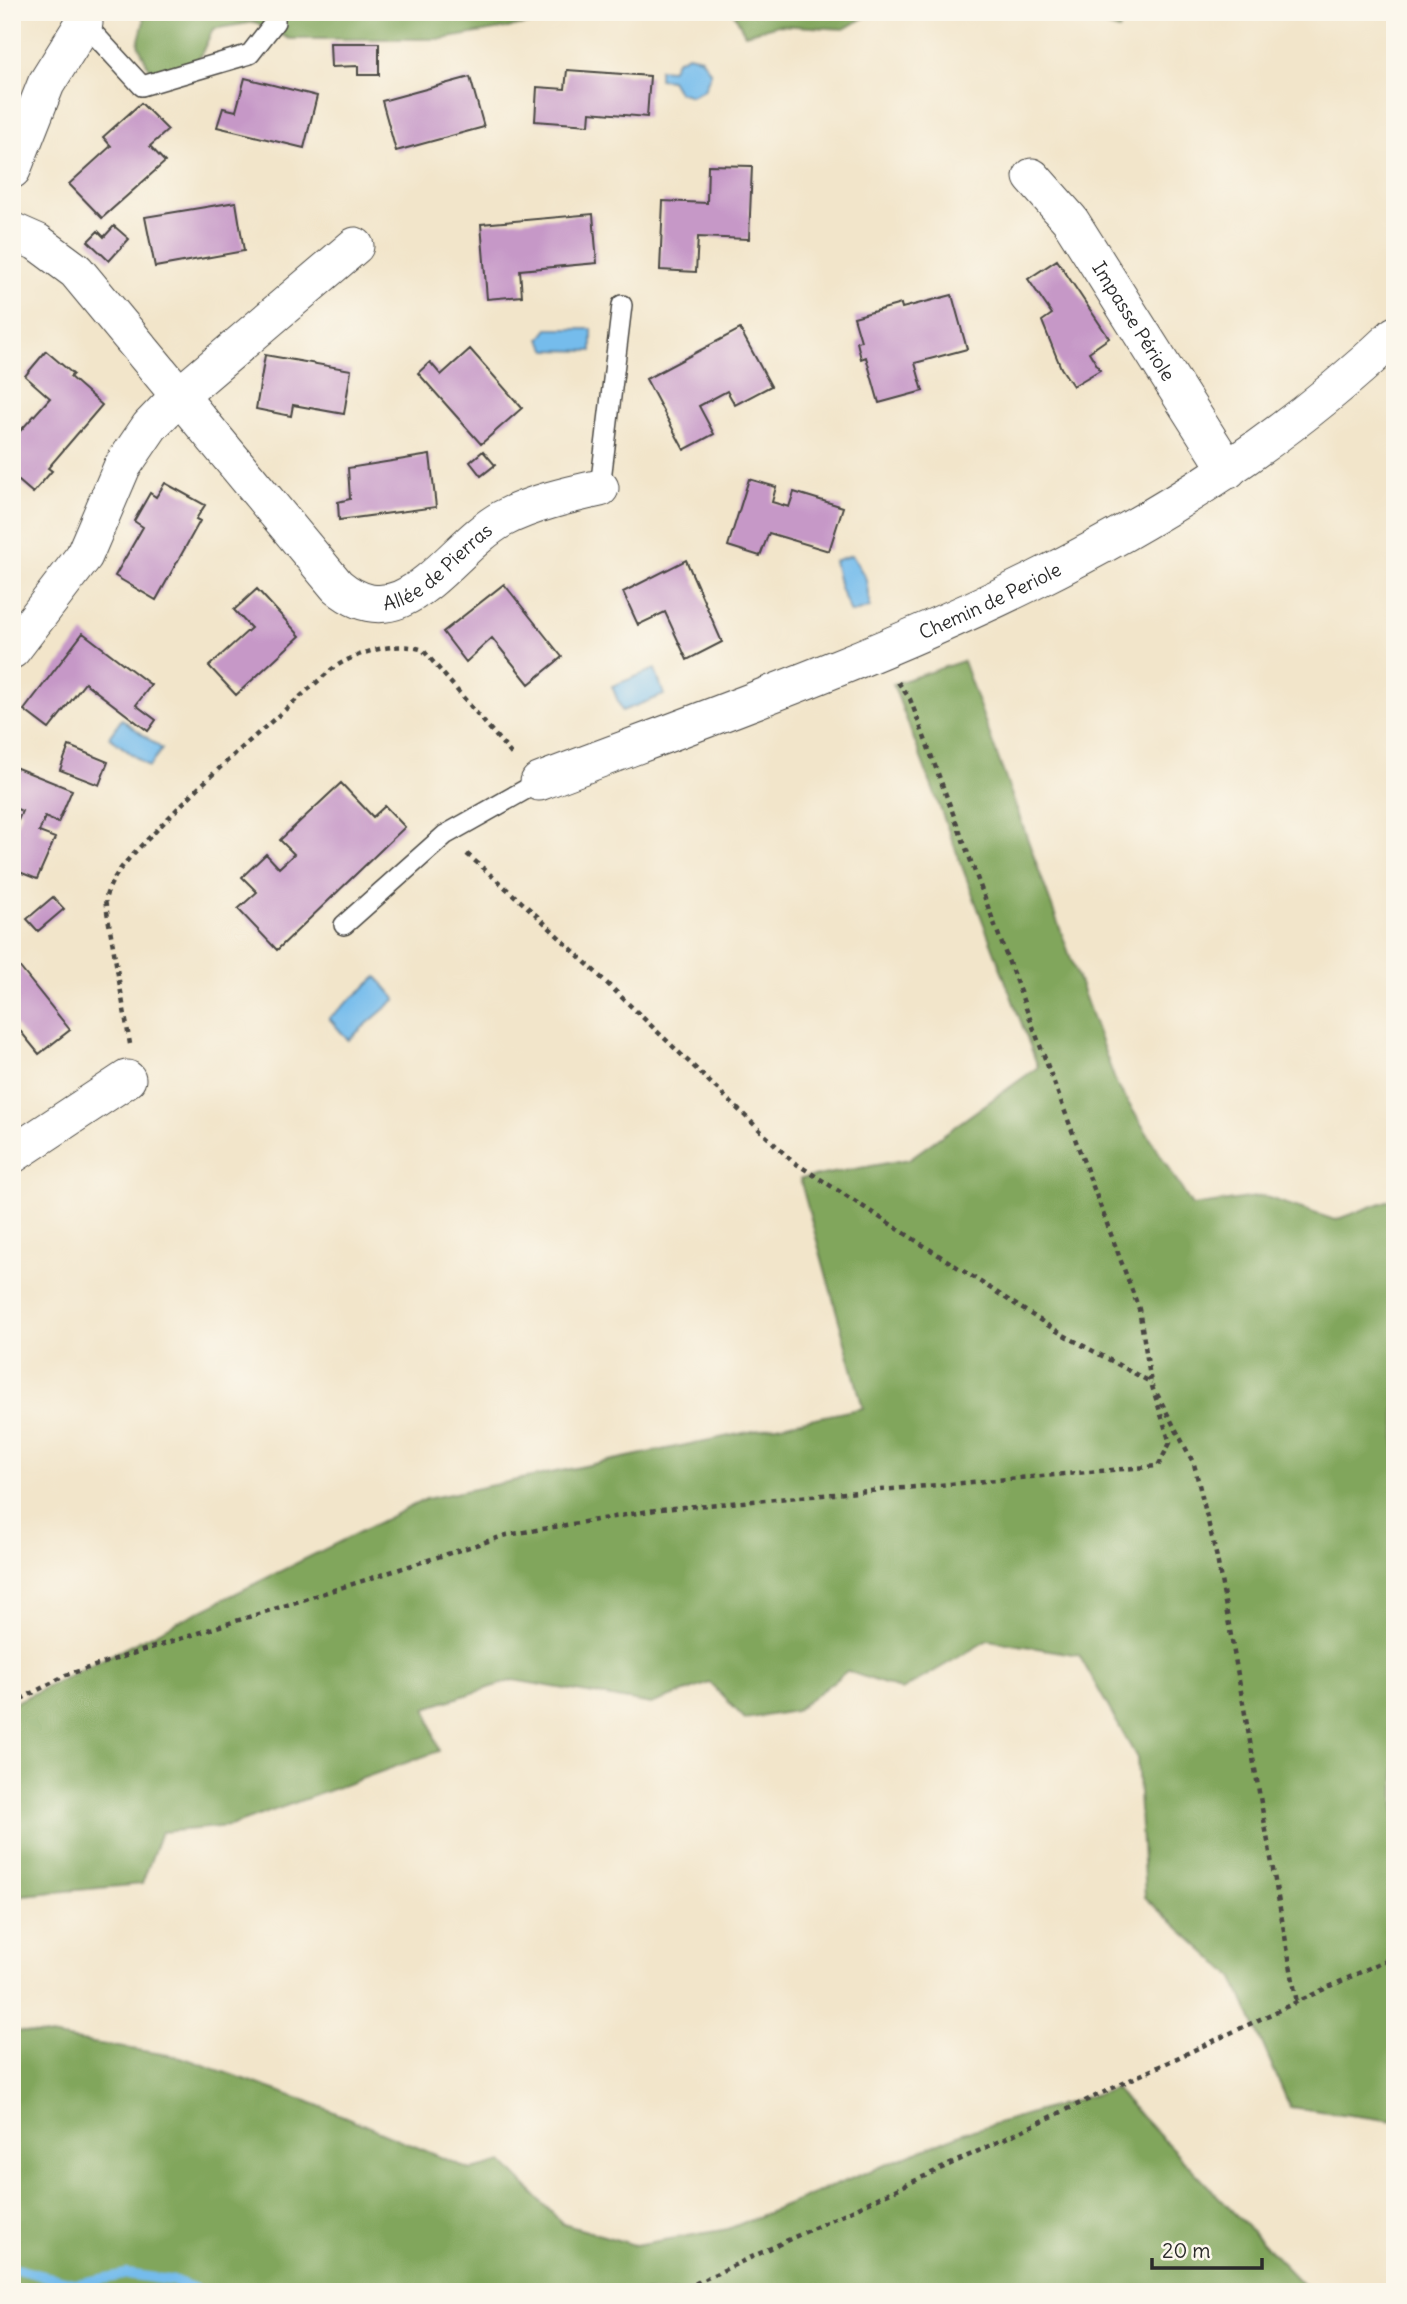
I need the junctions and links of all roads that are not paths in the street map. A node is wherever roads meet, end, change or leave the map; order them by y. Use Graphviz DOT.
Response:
graph roads {
  1 [pos="275,12"];
  2 [pos="84,23"];
  3 [pos="12,170"];
  4 [pos="1032,177"];
  5 [pos="12,231"];
  6 [pos="355,246"];
  7 [pos="622,305"];
  8 [pos="1395,335"];
  9 [pos="179,396"];
  10 [pos="1228,470"];
  11 [pos="600,488"];
  12 [pos="12,650"];
  13 [pos="539,782"];
  14 [pos="344,925"];
  15 [pos="127,1080"];
  16 [pos="12,1154"];
  1 -- 2 [label="lane"];
  2 -- 3 [label="street"];
  4 -- 10 [label="street, Impasse Périole"];
  5 -- 9 [label="street, Allée de Pierras"];
  6 -- 9 [label="street"];
  7 -- 11 [label="lane, Allée de Pierras"];
  8 -- 10 [label="street, Chemin de Periole"];
  9 -- 11 [label="street, Allée de Pierras"];
  9 -- 12 [label="street"];
  10 -- 13 [label="street, Chemin de Periole"];
  13 -- 14 [label="lane"];
  15 -- 16 [label="street"];
}
